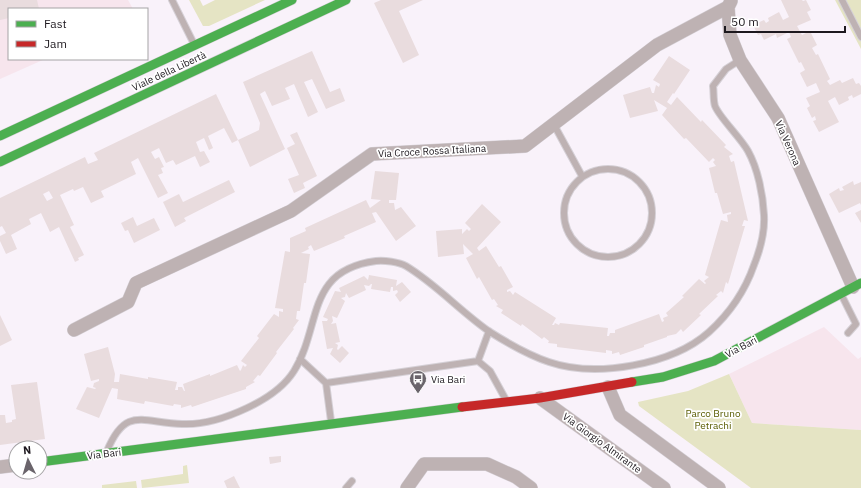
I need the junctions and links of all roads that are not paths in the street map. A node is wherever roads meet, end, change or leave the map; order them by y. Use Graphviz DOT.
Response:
graph roads {
  1 [pos="172,0"];
  2 [pos="292,0"];
  3 [pos="346,0"];
  4 [pos="842,0"];
  5 [pos="730,4"];
  6 [pos="861,37"];
  7 [pos="195,45"];
  8 [pos="740,60"];
  9 [pos="553,124"];
  10 [pos="0,136"];
  11 [pos="0,162"];
  12 [pos="582,176"];
  13 [pos="857,285"];
  14 [pos="841,294"];
  15 [pos="74,330"];
  16 [pos="489,331"];
  17 [pos="848,333"];
  18 [pos="300,359"];
  19 [pos="478,361"];
  20 [pos="326,383"];
  21 [pos="608,387"];
  22 [pos="540,398"];
  23 [pos="507,402"];
  24 [pos="331,423"];
  25 [pos="106,454"];
  26 [pos="48,461"];
  27 [pos="352,481"];
  28 [pos="346,488"];
  29 [pos="407,488"];
  30 [pos="531,488"];
  31 [pos="664,488"];
  32 [pos="719,488"];
  1 -- 7 [label="lane"];
  2 -- 7 [label="street, Viale della Libertà"];
  3 -- 11 [label="street, Viale della Libertà"];
  4 -- 6 [label="lane"];
  5 -- 8 [label="street, Via Verona"];
  5 -- 9 [label="street, Via Croce Rossa Italiana"];
  7 -- 10 [label="street, Viale della Libertà"];
  8 -- 13 [label="street, Via Verona"];
  8 -- 16 [label="lane"];
  9 -- 12 [label="lane"];
  9 -- 15 [label="street, Via Croce Rossa Italiana"];
  12 -- 12 [label="lane"];
  13 -- 14 [label="street, Via Bari"];
  14 -- 17 [label="lane"];
  14 -- 21 [label="street, Via Bari"];
  16 -- 18 [label="lane"];
  16 -- 19 [label="lane"];
  18 -- 20 [label="lane"];
  18 -- 25 [label="lane"];
  19 -- 20 [label="lane"];
  19 -- 23 [label="lane"];
  20 -- 24 [label="lane"];
  21 -- 22 [label="street, Via Bari"];
  21 -- 32 [label="street"];
  22 -- 23 [label="street, Via Bari"];
  22 -- 31 [label="street, Via Giorgio Almirante"];
  23 -- 24 [label="street, Via Bari"];
  24 -- 25 [label="street, Via Bari"];
  25 -- 26 [label="street, Via Bari"];
  27 -- 28 [label="lane"];
  29 -- 30 [label="street"];
}
